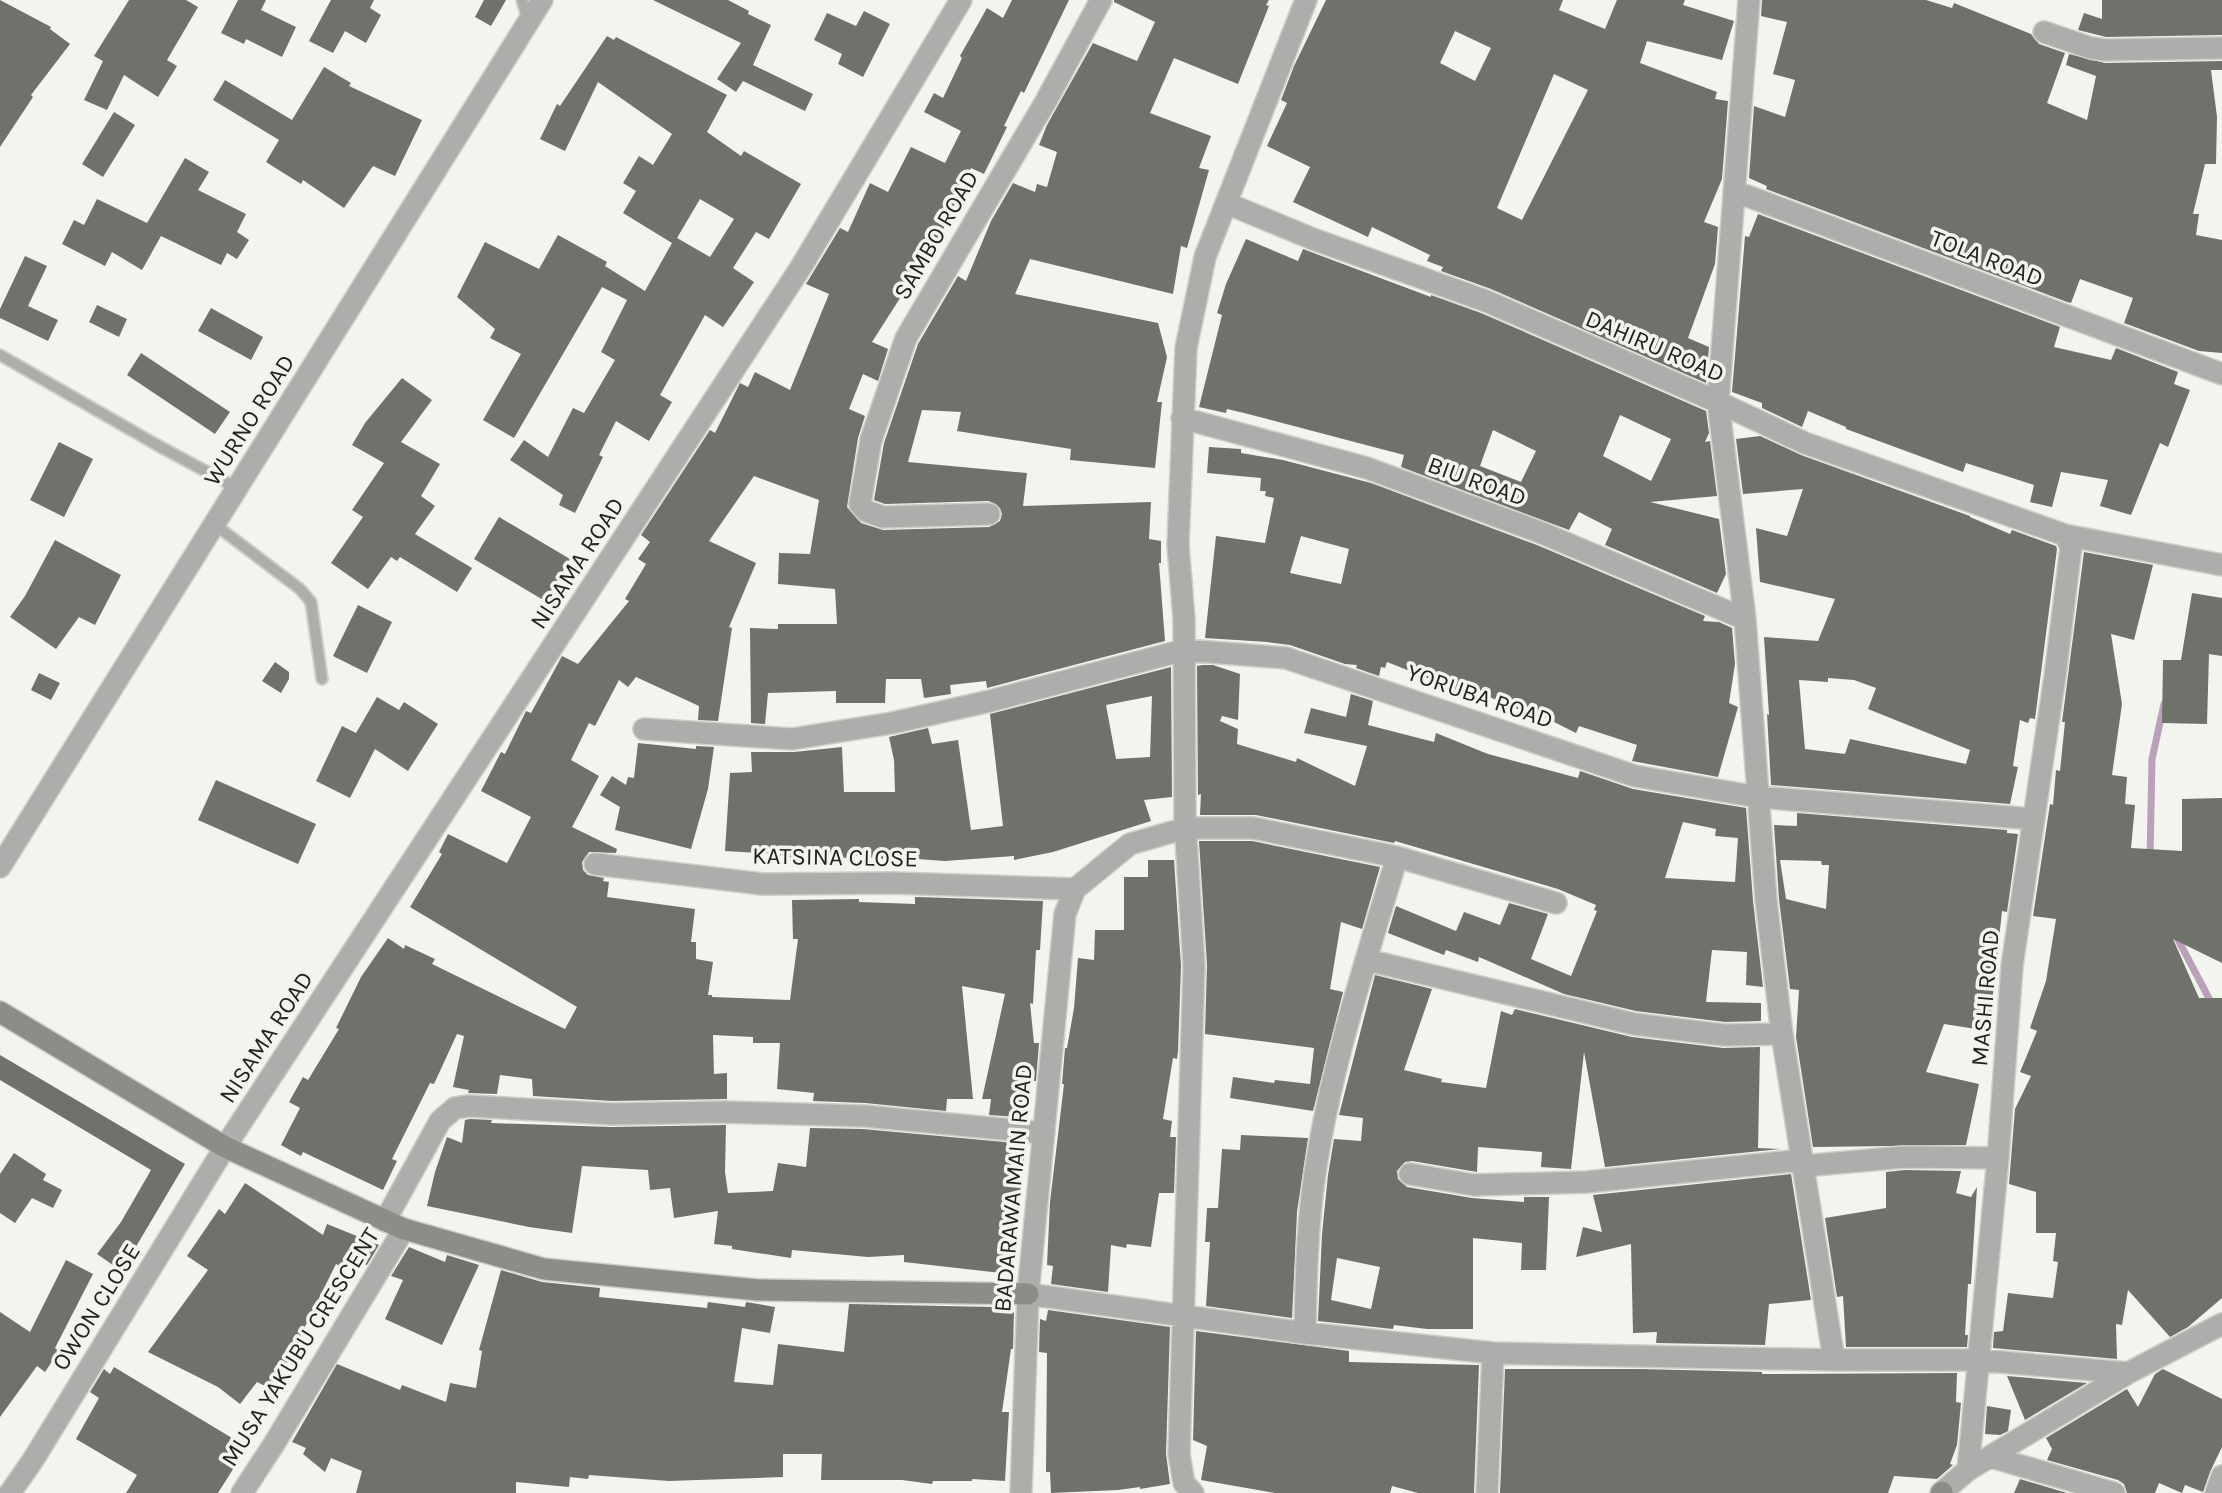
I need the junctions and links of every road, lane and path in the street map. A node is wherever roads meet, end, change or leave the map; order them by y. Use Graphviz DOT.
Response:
graph roads {
  1 [pos="522,0"];
  2 [pos="542,0"];
  3 [pos="961,0"];
  4 [pos="1101,0"];
  5 [pos="1306,0"];
  6 [pos="1749,0"];
  7 [pos="528,21"];
  8 [pos="2044,32"];
  9 [pos="2222,48"];
  10 [pos="1734,191"];
  11 [pos="1226,203"];
  12 [pos="0,355"];
  13 [pos="2222,374"];
  14 [pos="1718,402"];
  15 [pos="1182,418"];
  16 [pos="237,488"];
  17 [pos="989,514"];
  18 [pos="214,524"];
  19 [pos="2064,535"];
  20 [pos="2222,565"];
  21 [pos="1745,620"];
  22 [pos="1184,650"];
  23 [pos="322,679"];
  24 [pos="644,729"];
  25 [pos="1758,797"];
  26 [pos="2034,819"];
  27 [pos="1186,828"];
  28 [pos="1397,857"];
  29 [pos="595,864"];
  30 [pos="0,867"];
  31 [pos="1075,889"];
  32 [pos="1556,903"];
  33 [pos="1367,960"];
  34 [pos="0,1012"];
  35 [pos="1782,1034"];
  36 [pos="1044,1133"];
  37 [pos="225,1147"];
  38 [pos="1998,1158"];
  39 [pos="1803,1163"];
  40 [pos="1410,1174"];
  41 [pos="394,1225"];
  42 [pos="1028,1294"];
  43 [pos="1182,1315"];
  44 [pos="2222,1324"];
  45 [pos="1305,1333"];
  46 [pos="1493,1353"];
  47 [pos="1834,1360"];
  48 [pos="1978,1360"];
  49 [pos="2128,1373"];
  50 [pos="1991,1457"];
  51 [pos="1968,1470"];
  52 [pos="2222,1476"];
  53 [pos="2091,1490"];
  54 [pos="10,1493"];
  55 [pos="242,1493"];
  56 [pos="1021,1493"];
  57 [pos="1193,1493"];
  58 [pos="1487,1493"];
  59 [pos="1941,1493"];
  60 [pos="2114,1493"];
  61 [pos="2216,1493"];
  1 -- 7 [label="lane"];
  2 -- 7 [label="street, WURNO ROAD"];
  3 -- 37 [label="street, NISAMA ROAD"];
  4 -- 17 [label="street, SAMBO ROAD"];
  5 -- 11 [label="street"];
  6 -- 10 [label="street"];
  7 -- 16 [label="street, WURNO ROAD"];
  8 -- 9 [label="street"];
  10 -- 13 [label="street, TOLA ROAD"];
  10 -- 14 [label="street"];
  11 -- 14 [label="street, DAHIRU ROAD"];
  11 -- 15 [label="street"];
  12 -- 16 [label="lane"];
  14 -- 19 [label="street, DAHIRU ROAD"];
  14 -- 21 [label="street"];
  15 -- 21 [label="street, BIU ROAD"];
  15 -- 22 [label="street"];
  16 -- 18 [label="street, WURNO ROAD"];
  18 -- 23 [label="lane"];
  18 -- 30 [label="street, WURNO ROAD"];
  19 -- 20 [label="street, DAHIRU ROAD"];
  19 -- 26 [label="street, MASHI ROAD"];
  21 -- 25 [label="street"];
  22 -- 24 [label="street, YORUBA ROAD"];
  22 -- 25 [label="street, YORUBA ROAD"];
  22 -- 27 [label="street"];
  25 -- 26 [label="street, YORUBA ROAD"];
  25 -- 35 [label="street"];
  26 -- 38 [label="street, MASHI ROAD"];
  27 -- 28 [label="street"];
  27 -- 31 [label="street"];
  27 -- 43 [label="street"];
  28 -- 32 [label="street"];
  28 -- 33 [label="street"];
  29 -- 31 [label="street, KATSINA CLOSE"];
  31 -- 36 [label="street, BADARAWA MAIN ROAD"];
  33 -- 35 [label="street"];
  33 -- 45 [label="street"];
  34 -- 37 [label="street"];
  35 -- 39 [label="street"];
  36 -- 41 [label="street, MUSA YAKUBU CRESCENT"];
  36 -- 42 [label="street, BADARAWA MAIN ROAD"];
  37 -- 41 [label="street"];
  37 -- 54 [label="street, OWON CLOSE"];
  38 -- 39 [label="street"];
  38 -- 48 [label="street, MASHI ROAD"];
  39 -- 40 [label="street"];
  39 -- 47 [label="street"];
  41 -- 42 [label="street"];
  41 -- 55 [label="street, MUSA YAKUBU CRESCENT"];
  42 -- 43 [label="street"];
  42 -- 56 [label="street, BADARAWA MAIN ROAD"];
  43 -- 45 [label="street"];
  43 -- 57 [label="street"];
  44 -- 49 [label="street"];
  45 -- 46 [label="street"];
  46 -- 47 [label="street"];
  46 -- 58 [label="street"];
  47 -- 48 [label="street"];
  48 -- 49 [label="street"];
  48 -- 51 [label="street, MASHI ROAD"];
  49 -- 50 [label="street"];
  50 -- 51 [label="street"];
  50 -- 53 [label="street"];
  51 -- 59 [label="street"];
  52 -- 61 [label="street"];
  53 -- 60 [label="street"];
}
